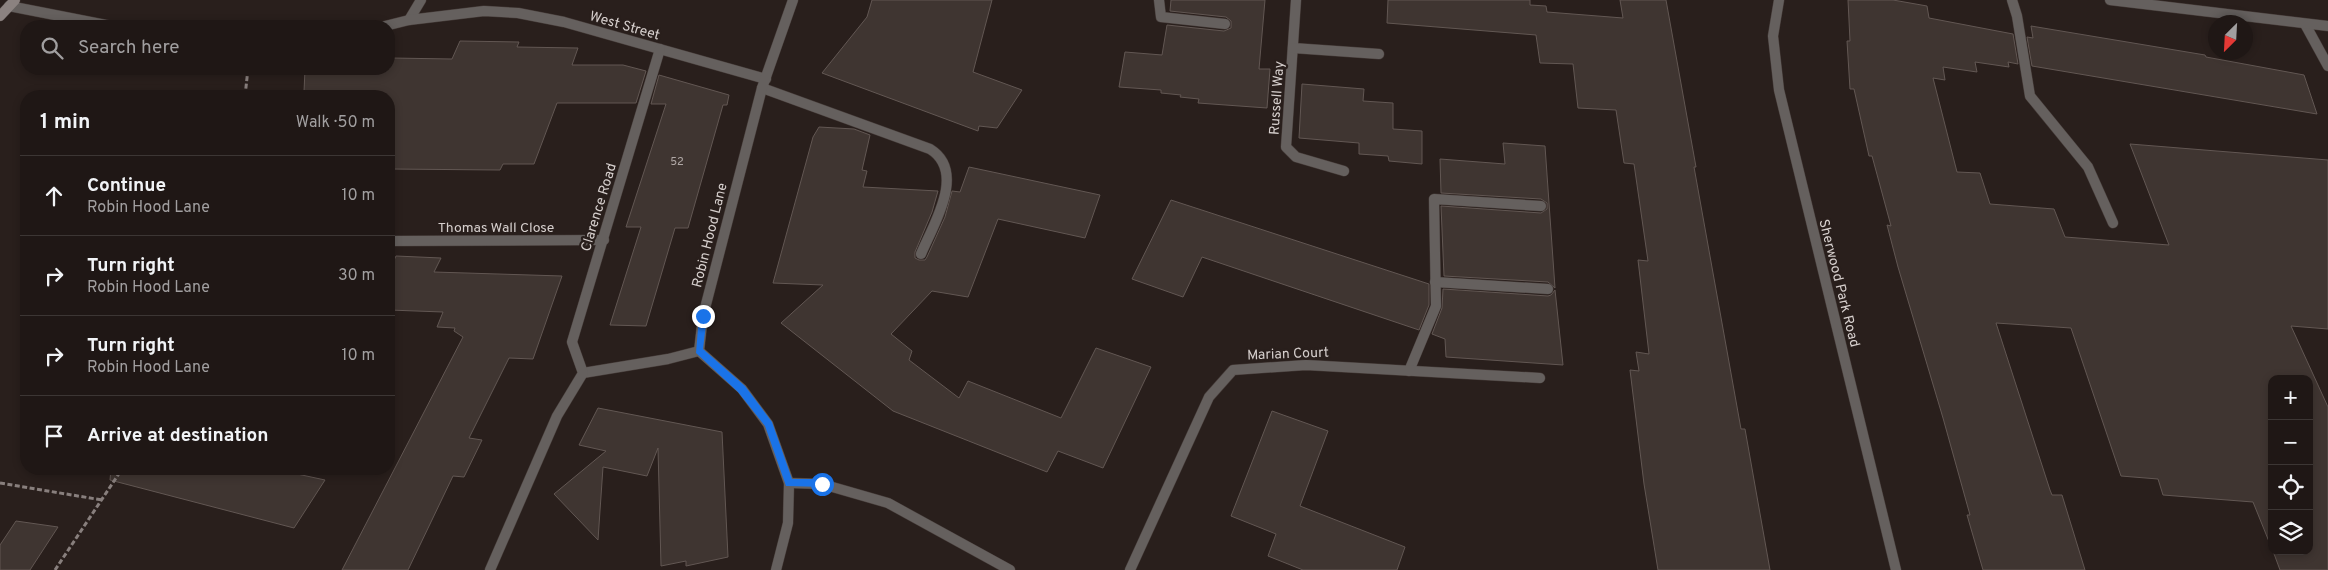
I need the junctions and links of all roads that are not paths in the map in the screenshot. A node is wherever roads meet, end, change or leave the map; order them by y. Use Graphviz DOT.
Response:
graph roads {
  1 [pos="421,0"];
  2 [pos="793,0"];
  3 [pos="1159,0"];
  4 [pos="1296,0"];
  5 [pos="1779,0"];
  6 [pos="2012,0"];
  7 [pos="2110,0"];
  8 [pos="12,3"];
  9 [pos="0,16"];
  10 [pos="85,20"];
  11 [pos="409,20"];
  12 [pos="395,24"];
  13 [pos="1225,24"];
  14 [pos="2305,24"];
  15 [pos="2328,26"];
  16 [pos="1293,48"];
  17 [pos="660,49"];
  18 [pos="1379,54"];
  19 [pos="2328,66"];
  20 [pos="764,84"];
  21 [pos="1344,171"];
  22 [pos="1541,206"];
  23 [pos="2113,223"];
  24 [pos="395,240"];
  25 [pos="604,240"];
  26 [pos="920,254"];
  27 [pos="1436,282"];
  28 [pos="1548,289"];
  29 [pos="699,351"];
  30 [pos="1409,371"];
  31 [pos="583,373"];
  32 [pos="1540,378"];
  33 [pos="789,483"];
  34 [pos="490,570"];
  35 [pos="776,570"];
  36 [pos="1010,570"];
  37 [pos="1130,570"];
  38 [pos="1896,570"];
  1 -- 11 [label="street"];
  2 -- 20 [label="street, Robin Hood Lane"];
  3 -- 13 [label="street"];
  4 -- 16 [label="street, Russell Way"];
  5 -- 38 [label="street, Sherwood Park Road"];
  6 -- 23 [label="street"];
  7 -- 14 [label="street"];
  8 -- 9 [label="main road"];
  8 -- 10 [label="street"];
  11 -- 12 [label="street, West Street"];
  11 -- 17 [label="street, West Street"];
  14 -- 15 [label="street"];
  14 -- 19 [label="street"];
  16 -- 18 [label="street, Russell Way"];
  16 -- 21 [label="street, Russell Way"];
  17 -- 20 [label="street, West Street"];
  17 -- 25 [label="street, Clarence Road"];
  20 -- 26 [label="street, West Street"];
  20 -- 29 [label="street, Robin Hood Lane"];
  22 -- 27 [label="street"];
  24 -- 25 [label="street, Thomas Wall Close"];
  25 -- 31 [label="street, Clarence Road"];
  27 -- 28 [label="street"];
  27 -- 30 [label="street"];
  29 -- 31 [label="street"];
  29 -- 33 [label="street"];
  30 -- 32 [label="street, Marian Court"];
  30 -- 37 [label="street, Marian Court"];
  31 -- 34 [label="street"];
  33 -- 35 [label="street"];
  33 -- 36 [label="street"];
}
